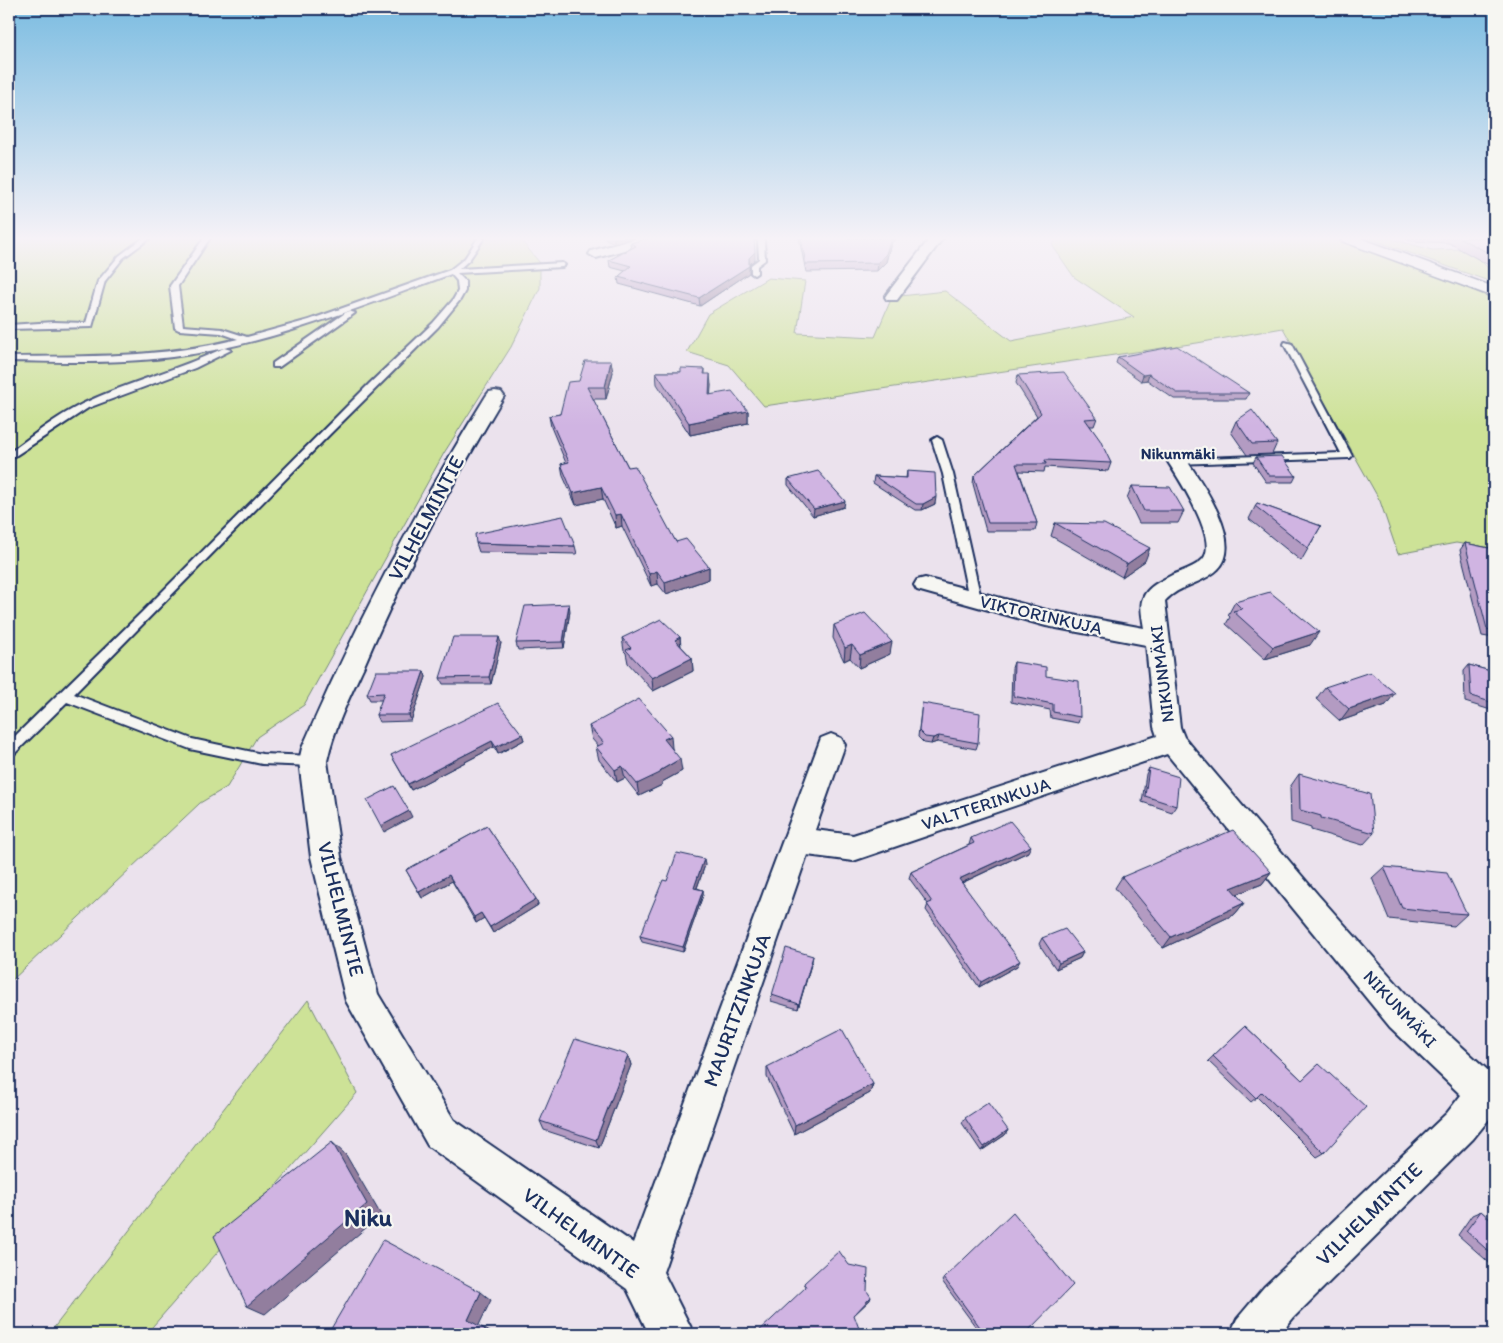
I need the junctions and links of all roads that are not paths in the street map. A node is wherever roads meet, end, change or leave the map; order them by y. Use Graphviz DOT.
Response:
graph roads {
  1 [pos="96,301"];
  2 [pos="177,301"];
  3 [pos="372,301"];
  4 [pos="455,301"];
  5 [pos="363,304"];
  6 [pos="9,327"];
  7 [pos="246,338"];
  8 [pos="1288,344"];
  9 [pos="9,359"];
  10 [pos="276,365"];
  11 [pos="495,396"];
  12 [pos="937,440"];
  13 [pos="9,457"];
  14 [pos="1178,462"];
  15 [pos="925,586"];
  16 [pos="975,599"];
  17 [pos="1157,639"];
  18 [pos="65,696"];
  19 [pos="1172,742"];
  20 [pos="831,745"];
  21 [pos="9,750"];
  22 [pos="313,761"];
  23 [pos="798,841"];
  24 [pos="1490,1097"];
  25 [pos="642,1274"];
  26 [pos="672,1334"];
  27 [pos="1252,1334"];
  1 -- 6 [label="lane"];
  2 -- 7 [label="lane"];
  3 -- 5 [label="lane"];
  4 -- 18 [label="lane"];
  5 -- 7 [label="lane"];
  5 -- 10 [label="lane"];
  7 -- 9 [label="lane"];
  7 -- 13 [label="lane"];
  8 -- 14 [label="lane, NIKUNMÄKI"];
  11 -- 22 [label="street, VILHELMINTIE"];
  12 -- 16 [label="lane"];
  14 -- 17 [label="street, NIKUNMÄKI"];
  15 -- 16 [label="street, VIKTORINKUJA"];
  16 -- 17 [label="street, VIKTORINKUJA"];
  17 -- 19 [label="street, NIKUNMÄKI"];
  18 -- 21 [label="lane"];
  18 -- 22 [label="lane"];
  19 -- 23 [label="street, VALTTERINKUJA"];
  19 -- 24 [label="street, NIKUNMÄKI"];
  20 -- 23 [label="street, MAURITZINKUJA"];
  22 -- 25 [label="street, VILHELMINTIE"];
  23 -- 25 [label="street, MAURITZINKUJA"];
  24 -- 27 [label="street, VILHELMINTIE"];
  25 -- 26 [label="street, VILHELMINTIE"];
}
